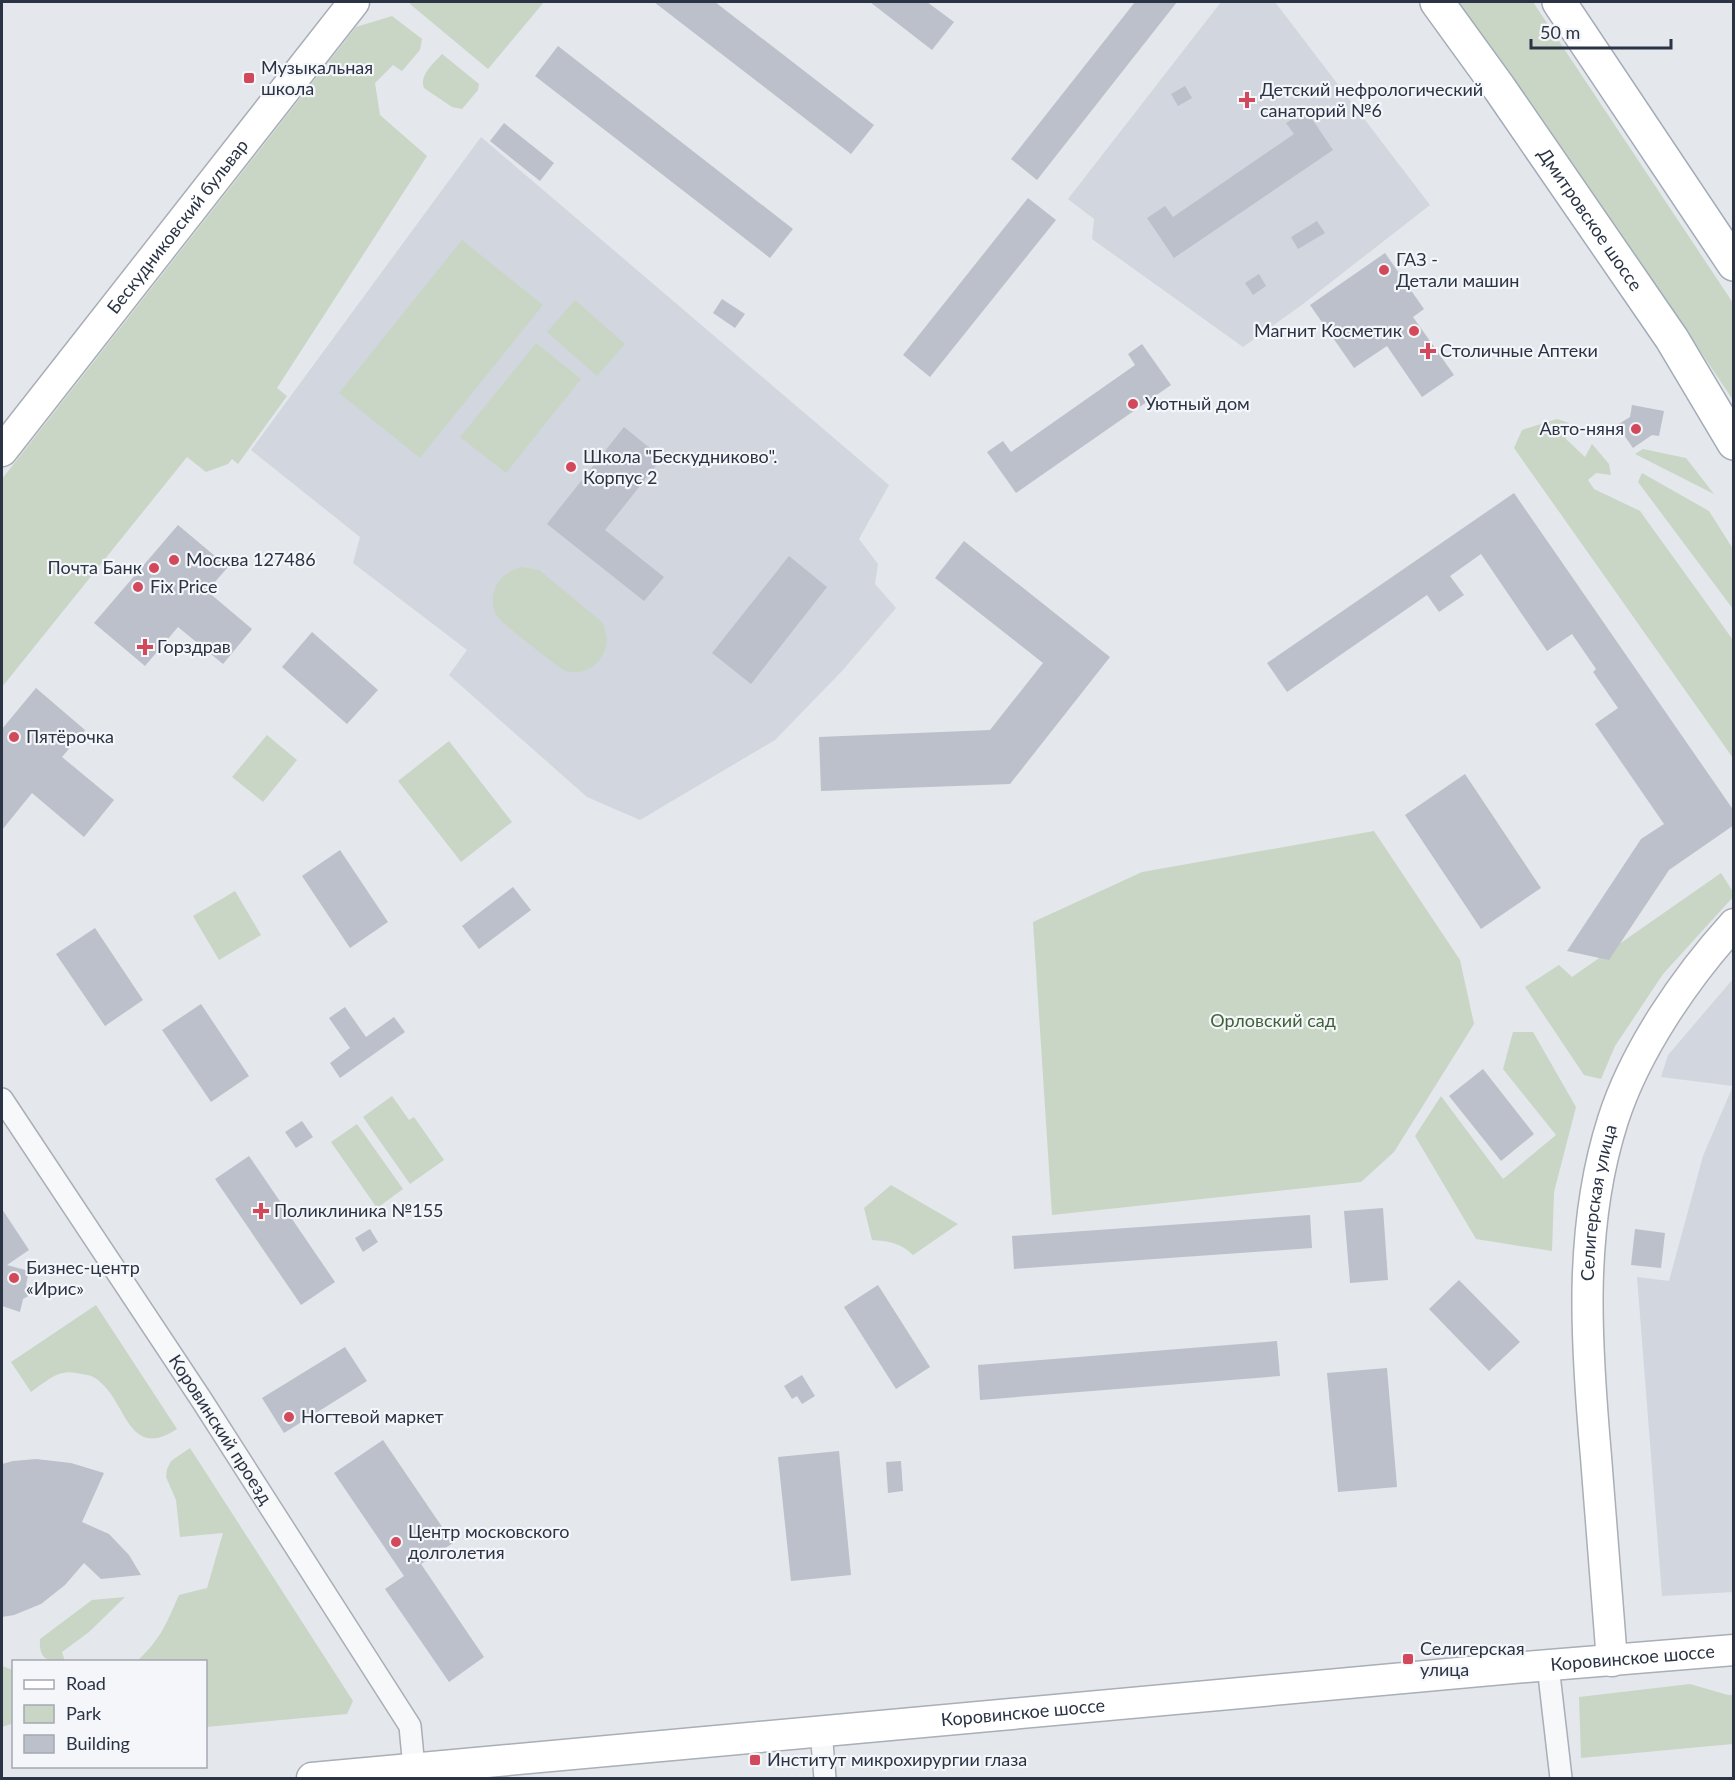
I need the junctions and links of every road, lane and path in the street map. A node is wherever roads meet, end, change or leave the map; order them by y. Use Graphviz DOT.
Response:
graph roads {
  1 [pos="354,2"];
  2 [pos="1437,2"];
  3 [pos="1559,2"];
  4 [pos="1734,264"];
  5 [pos="1734,443"];
  6 [pos="2,451"];
  7 [pos="1734,924"];
  8 [pos="2,1099"];
  9 [pos="1734,1650"];
  10 [pos="1612,1660"];
  11 [pos="1548,1666"];
  12 [pos="821,1731"];
  13 [pos="414,1768"];
  14 [pos="312,1779"];
  15 [pos="825,1779"];
  16 [pos="1561,1779"];
  1 -- 6 [label="main road, Бескудниковский бульвар"];
  2 -- 5 [label="main road, Дмитровское шоссе"];
  3 -- 4 [label="main road"];
  7 -- 10 [label="main road, Селигерская улица"];
  8 -- 13 [label="street, Коровинский проезд"];
  9 -- 10 [label="main road, Коровинское шоссе"];
  10 -- 11 [label="main road, Коровинское шоссе"];
  11 -- 12 [label="main road, Коровинское шоссе"];
  11 -- 16 [label="street"];
  12 -- 13 [label="main road, Коровинское шоссе"];
  12 -- 15 [label="street"];
  13 -- 14 [label="main road, Коровинское шоссе"];
}
